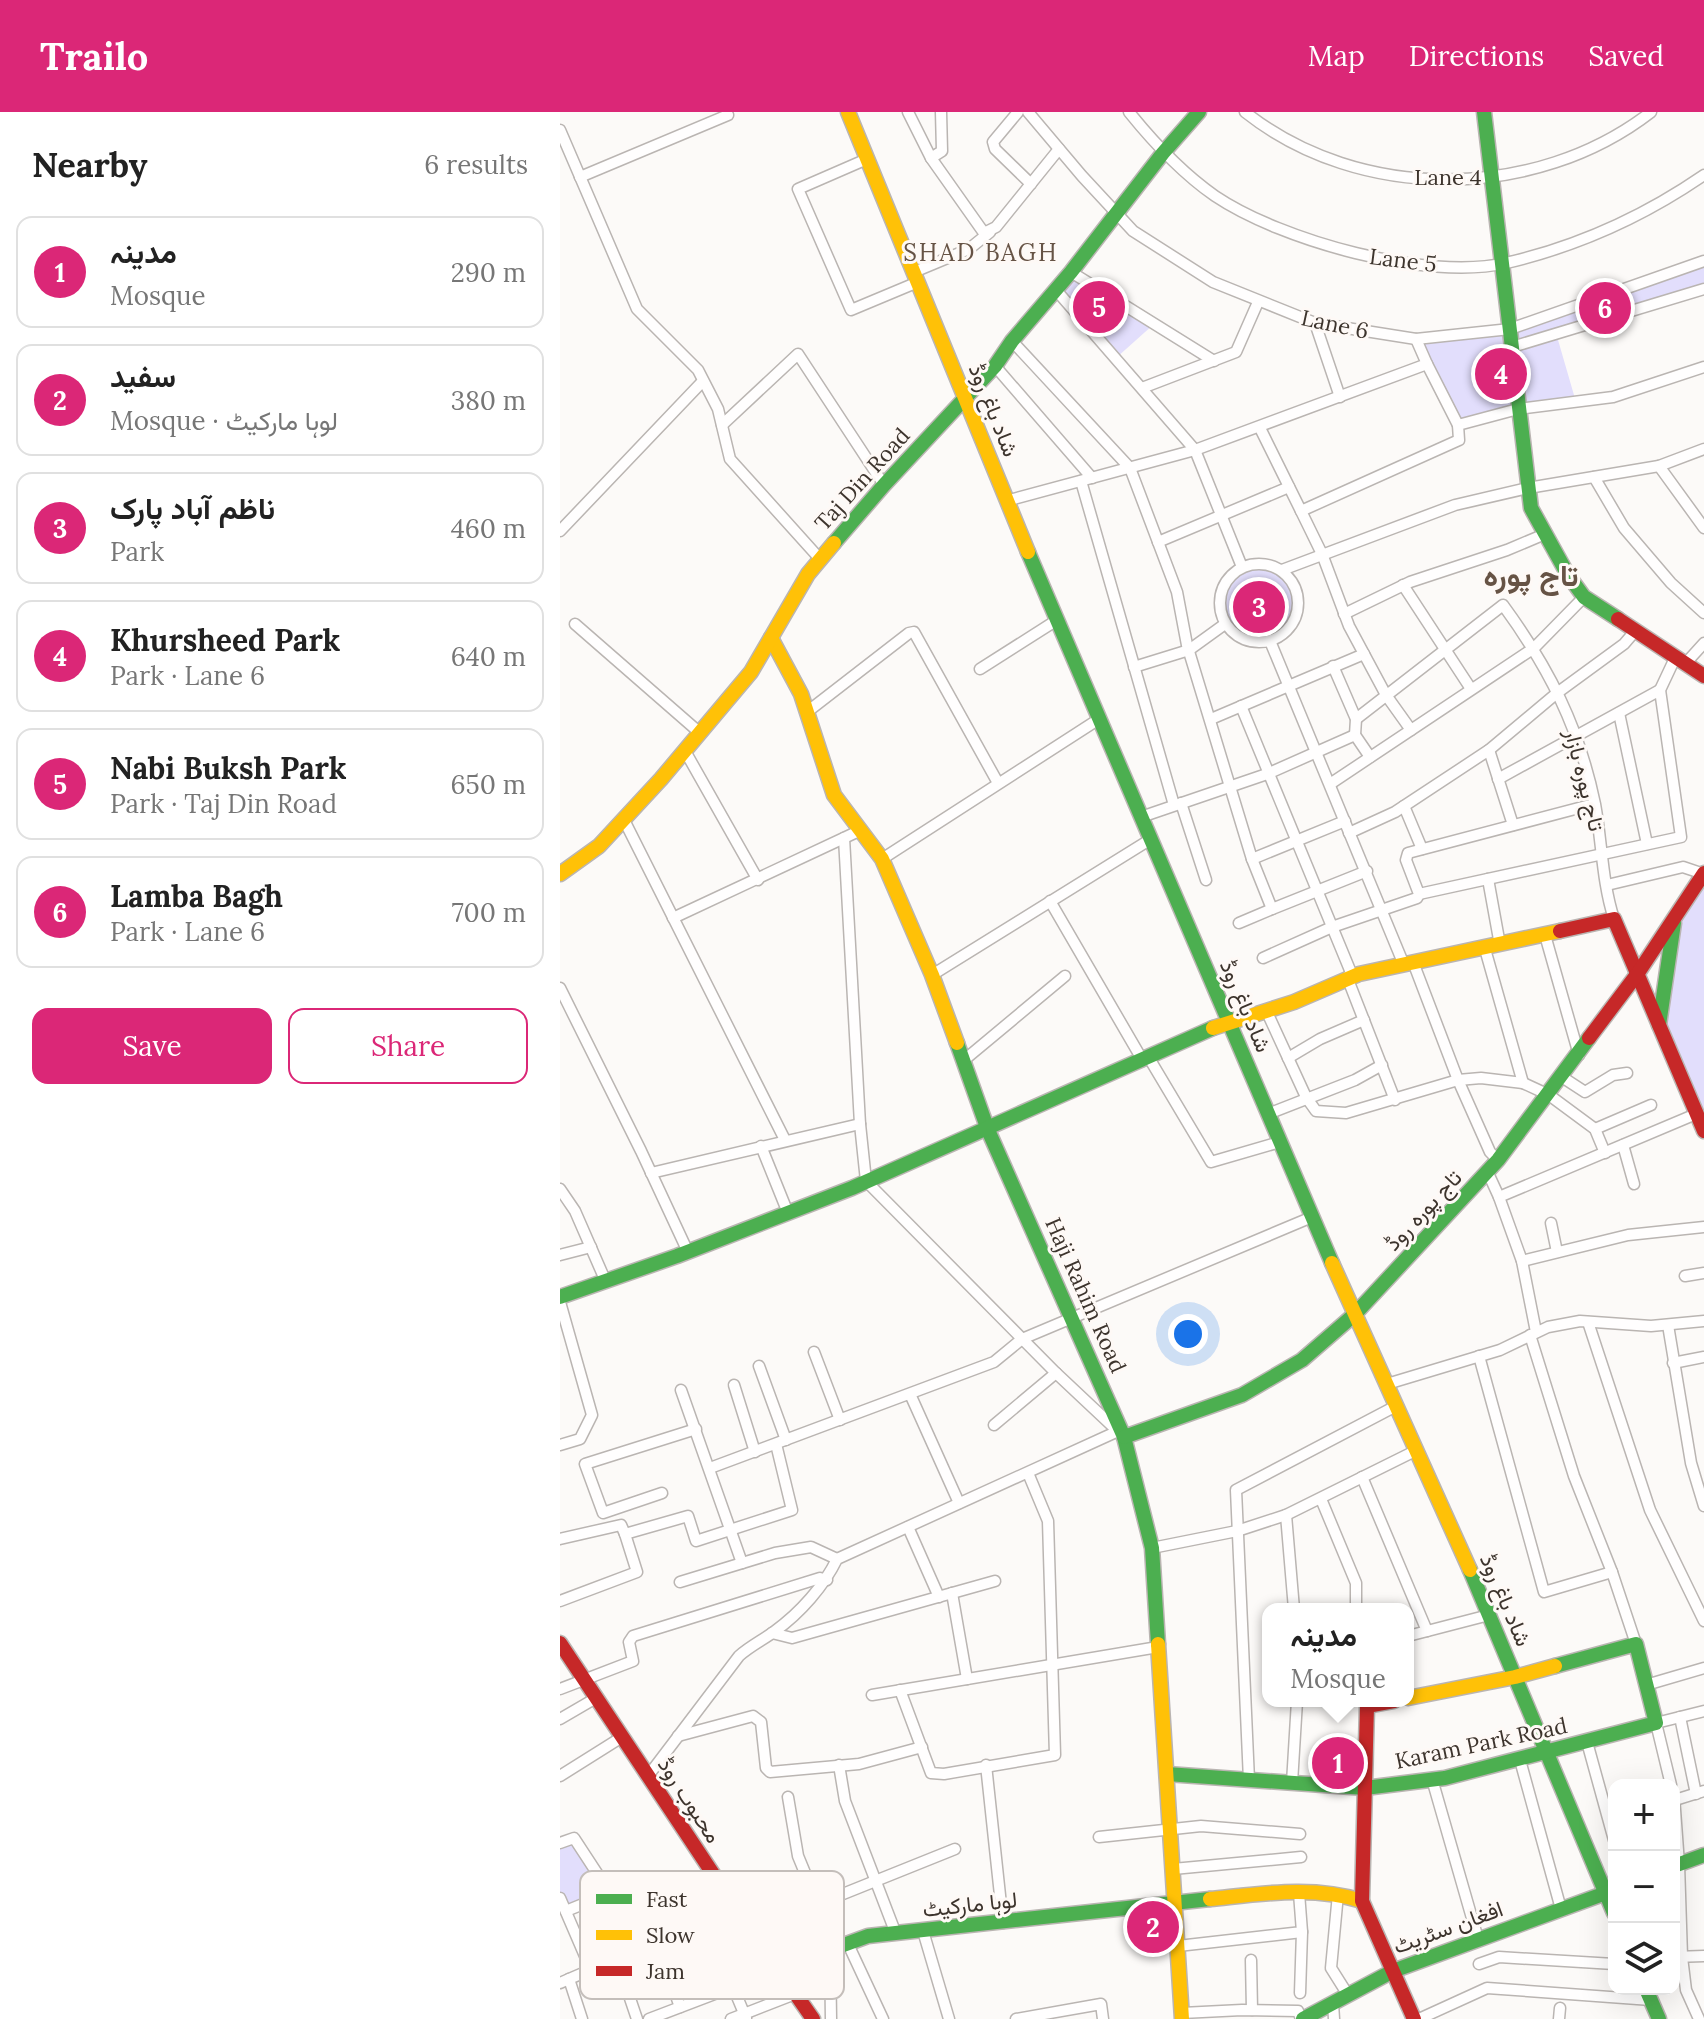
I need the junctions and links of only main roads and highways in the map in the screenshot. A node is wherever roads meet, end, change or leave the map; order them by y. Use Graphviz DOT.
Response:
graph roads {
  1 [pos="848,112"];
  2 [pos="1199,112"];
  3 [pos="1484,112"];
  4 [pos="967,398"];
  5 [pos="771,638"];
  6 [pos="1704,676"];
  7 [pos="1704,873"];
  8 [pos="560,874"];
  9 [pos="1674,920"];
  10 [pos="1638,973"];
  11 [pos="1229,1022"];
  12 [pos="1659,1025"];
  13 [pos="988,1130"];
  14 [pos="1704,1131"];
  15 [pos="560,1300"];
  16 [pos="1355,1314"];
  17 [pos="1120,1434"];
  18 [pos="560,1643"];
  19 [pos="1515,1677"];
  20 [pos="1414,1697"];
  21 [pos="1367,1707"];
  22 [pos="1547,1753"];
  23 [pos="1167,1774"];
  24 [pos="1365,1788"];
  25 [pos="1704,1855"];
  26 [pos="1680,1864"];
  27 [pos="711,1871"];
  28 [pos="1608,1887"];
  29 [pos="1608,1892"];
  30 [pos="1362,1901"];
  31 [pos="1175,1902"];
  32 [pos="844,1946"];
  33 [pos="1393,1971"];
  34 [pos="1648,1995"];
  35 [pos="799,1999"];
  36 [pos="1182,2016"];
  37 [pos="813,2019"];
  38 [pos="1302,2019"];
  39 [pos="1417,2019"];
  40 [pos="1659,2019"];
  1 -- 4 [label="main road, شاد باغ روڈ"];
  2 -- 4 [label="main road, Taj Din Road"];
  3 -- 6 [label="main road"];
  4 -- 5 [label="main road, Taj Din Road"];
  4 -- 11 [label="main road, شاد باغ روڈ"];
  5 -- 8 [label="main road, Taj Din Road"];
  5 -- 13 [label="main road, Haji Rahim Road"];
  7 -- 9 [label="main road, تاج پورہ روڈ"];
  9 -- 10 [label="main road, تاج پورہ روڈ"];
  9 -- 12 [label="main road, تاج پورہ روڈ"];
  10 -- 11 [label="main road"];
  10 -- 12 [label="main road"];
  10 -- 16 [label="main road, تاج پورہ روڈ"];
  11 -- 13 [label="main road"];
  11 -- 16 [label="main road, شاد باغ روڈ"];
  12 -- 14 [label="main road"];
  13 -- 15 [label="main road"];
  13 -- 17 [label="main road, Haji Rahim Road"];
  16 -- 17 [label="main road, تاج پورہ روڈ"];
  16 -- 19 [label="main road, شاد باغ روڈ"];
  17 -- 23 [label="main road, Haji Rahim Road"];
  18 -- 27 [label="main road, محبوب روڈ"];
  19 -- 20 [label="main road"];
  19 -- 22 [label="main road, شاد باغ روڈ"];
  19 -- 22 [label="main road, Karam Park Road"];
  21 -- 24 [label="main road"];
  22 -- 24 [label="main road, Karam Park Road"];
  22 -- 28 [label="main road, شاد باغ روڈ"];
  23 -- 24 [label="main road, Karam Park Road"];
  23 -- 31 [label="main road, Haji Rahim Road"];
  24 -- 30 [label="main road"];
  25 -- 26 [label="main road"];
  29 -- 33 [label="main road, افغان سٹریٹ"];
  30 -- 31 [label="main road, لوہا مارکیٹ"];
  30 -- 33 [label="main road"];
  31 -- 32 [label="main road, لوہا مارکیٹ"];
  31 -- 36 [label="main road, Haji Rahim Road"];
  33 -- 38 [label="main road, افغان سٹریٹ"];
  33 -- 39 [label="main road"];
  34 -- 40 [label="main road"];
  35 -- 37 [label="main road, محبوب روڈ"];
}
